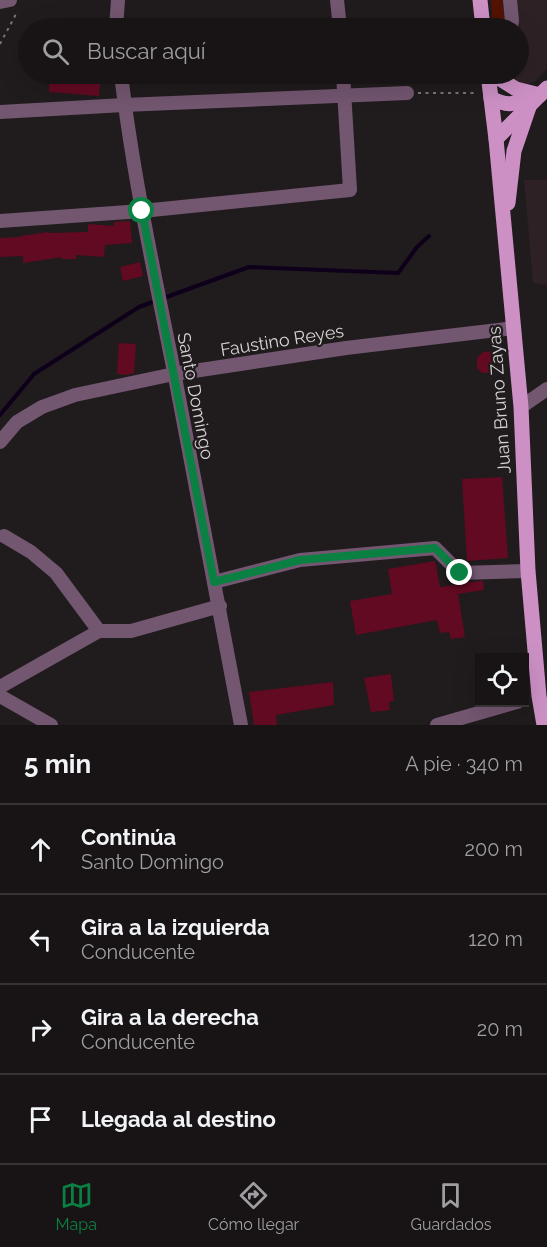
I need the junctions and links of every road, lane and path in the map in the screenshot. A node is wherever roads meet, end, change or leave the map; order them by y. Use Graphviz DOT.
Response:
graph roads {
  1 [pos="118,0"];
  2 [pos="337,0"];
  3 [pos="480,0"];
  4 [pos="510,0"];
  5 [pos="0,2"];
  6 [pos="14,4"];
  7 [pos="117,18"];
  8 [pos="339,18"];
  9 [pos="482,18"];
  10 [pos="512,18"];
  11 [pos="0,44"];
  12 [pos="122,84"];
  13 [pos="344,84"];
  14 [pos="490,84"];
  15 [pos="507,84"];
  16 [pos="544,91"];
  17 [pos="407,93"];
  18 [pos="490,95"];
  19 [pos="345,96"];
  20 [pos="124,105"];
  21 [pos="529,107"];
  22 [pos="0,112"];
  23 [pos="496,139"];
  24 [pos="142,211"];
  25 [pos="0,221"];
  26 [pos="504,229"];
  27 [pos="514,328"];
  28 [pos="174,374"];
  29 [pos="547,389"];
  30 [pos="521,407"];
  31 [pos="0,442"];
  32 [pos="4,536"];
  33 [pos="528,571"];
  34 [pos="214,582"];
  35 [pos="220,606"];
  36 [pos="99,631"];
  37 [pos="542,668"];
  38 [pos="0,687"];
  39 [pos="0,696"];
  40 [pos="532,698"];
  41 [pos="500,707"];
  42 [pos="51,725"];
  43 [pos="242,725"];
  44 [pos="437,725"];
  45 [pos="544,725"];
  1 -- 7 [label="street"];
  2 -- 8 [label="street"];
  3 -- 9 [label="main road"];
  4 -- 10 [label="street"];
  5 -- 6 [label="street"];
  6 -- 11 [label="path"];
  12 -- 20 [label="street, Santo Domingo"];
  13 -- 19 [label="street"];
  14 -- 18 [label="main road, Juan Bruno Zayas"];
  15 -- 16 [label="main road"];
  16 -- 18 [label="main road"];
  16 -- 21 [label="main road"];
  17 -- 18 [label="path"];
  17 -- 19 [label="street"];
  18 -- 23 [label="main road, Juan Bruno Zayas"];
  19 -- 20 [label="street"];
  19 -- 24 [label="street"];
  20 -- 22 [label="street"];
  20 -- 24 [label="street, Santo Domingo"];
  21 -- 23 [label="main road"];
  21 -- 26 [label="main road"];
  23 -- 26 [label="main road, Juan Bruno Zayas"];
  24 -- 25 [label="street"];
  24 -- 28 [label="street, Santo Domingo"];
  26 -- 27 [label="main road, Juan Bruno Zayas"];
  27 -- 28 [label="street, Faustino Reyes"];
  27 -- 30 [label="main road, Juan Bruno Zayas"];
  28 -- 31 [label="street, Faustino Reyes"];
  28 -- 34 [label="street, Santo Domingo"];
  29 -- 30 [label="street"];
  30 -- 33 [label="main road, Juan Bruno Zayas"];
  32 -- 36 [label="street"];
  33 -- 34 [label="street"];
  33 -- 37 [label="main road, Juan Bruno Zayas"];
  34 -- 35 [label="street, Santo Domingo"];
  35 -- 36 [label="street"];
  35 -- 43 [label="street, Santo Domingo"];
  36 -- 38 [label="street"];
  37 -- 40 [label="main road, Juan Bruno Zayas"];
  39 -- 42 [label="street"];
  40 -- 45 [label="main road, Juan Bruno Zayas"];
  41 -- 44 [label="street"];
}
